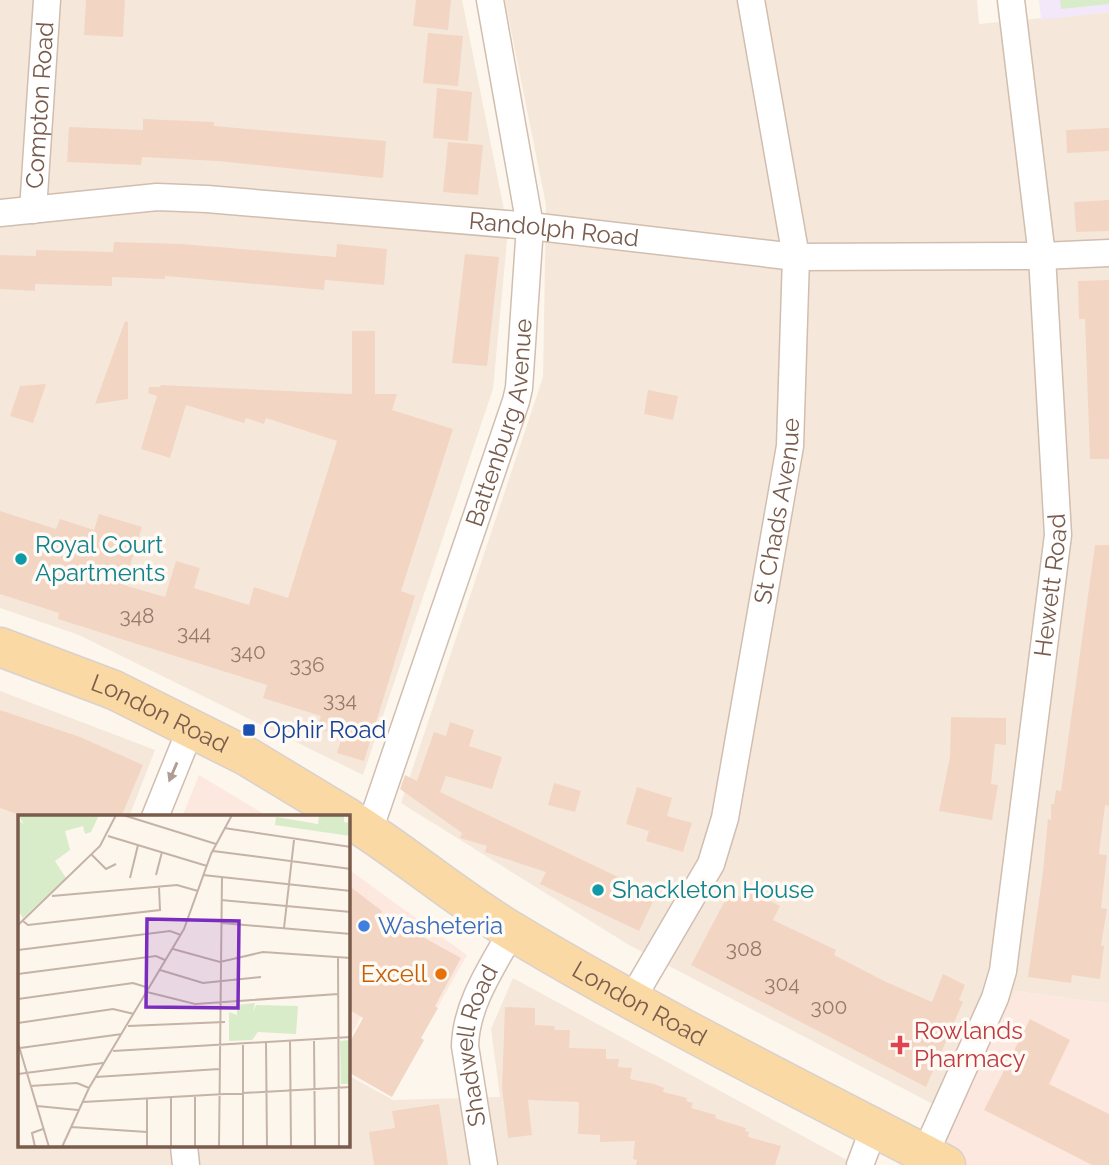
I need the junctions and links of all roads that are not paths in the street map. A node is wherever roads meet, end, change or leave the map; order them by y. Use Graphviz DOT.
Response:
graph roads {
  1 [pos="47,0"];
  2 [pos="490,0"];
  3 [pos="751,0"];
  4 [pos="1011,0"];
  5 [pos="33,210"];
  6 [pos="0,213"];
  7 [pos="530,226"];
  8 [pos="1109,253"];
  9 [pos="1042,256"];
  10 [pos="796,257"];
  11 [pos="0,647"];
  12 [pos="191,728"];
  13 [pos="156,815"];
  14 [pos="344,815"];
  15 [pos="355,822"];
  16 [pos="512,930"];
  17 [pos="632,999"];
  18 [pos="874,1128"];
  19 [pos="935,1159"];
  20 [pos="484,1165"];
  21 [pos="860,1165"];
  1 -- 5 [label="street, Compton Road"];
  2 -- 7 [label="street, Battenburg Avenue"];
  3 -- 10 [label="street, St Chads Avenue"];
  4 -- 9 [label="street, Hewett Road"];
  5 -- 6 [label="street, Randolph Road"];
  5 -- 7 [label="street, Randolph Road"];
  7 -- 10 [label="street, Randolph Road"];
  7 -- 15 [label="street, Battenburg Avenue"];
  8 -- 9 [label="street, Randolph Road"];
  9 -- 10 [label="street, Randolph Road"];
  9 -- 19 [label="street, Hewett Road"];
  10 -- 17 [label="street, St Chads Avenue"];
  11 -- 12 [label="main road, London Road"];
  12 -- 13 [label="street, one-way"];
  12 -- 14 [label="main road, London Road"];
  15 -- 16 [label="main road, London Road"];
  16 -- 17 [label="main road, London Road"];
  16 -- 20 [label="street, Shadwell Road"];
  17 -- 18 [label="main road, London Road"];
  18 -- 19 [label="main road, London Road"];
  18 -- 21 [label="street"];
}
